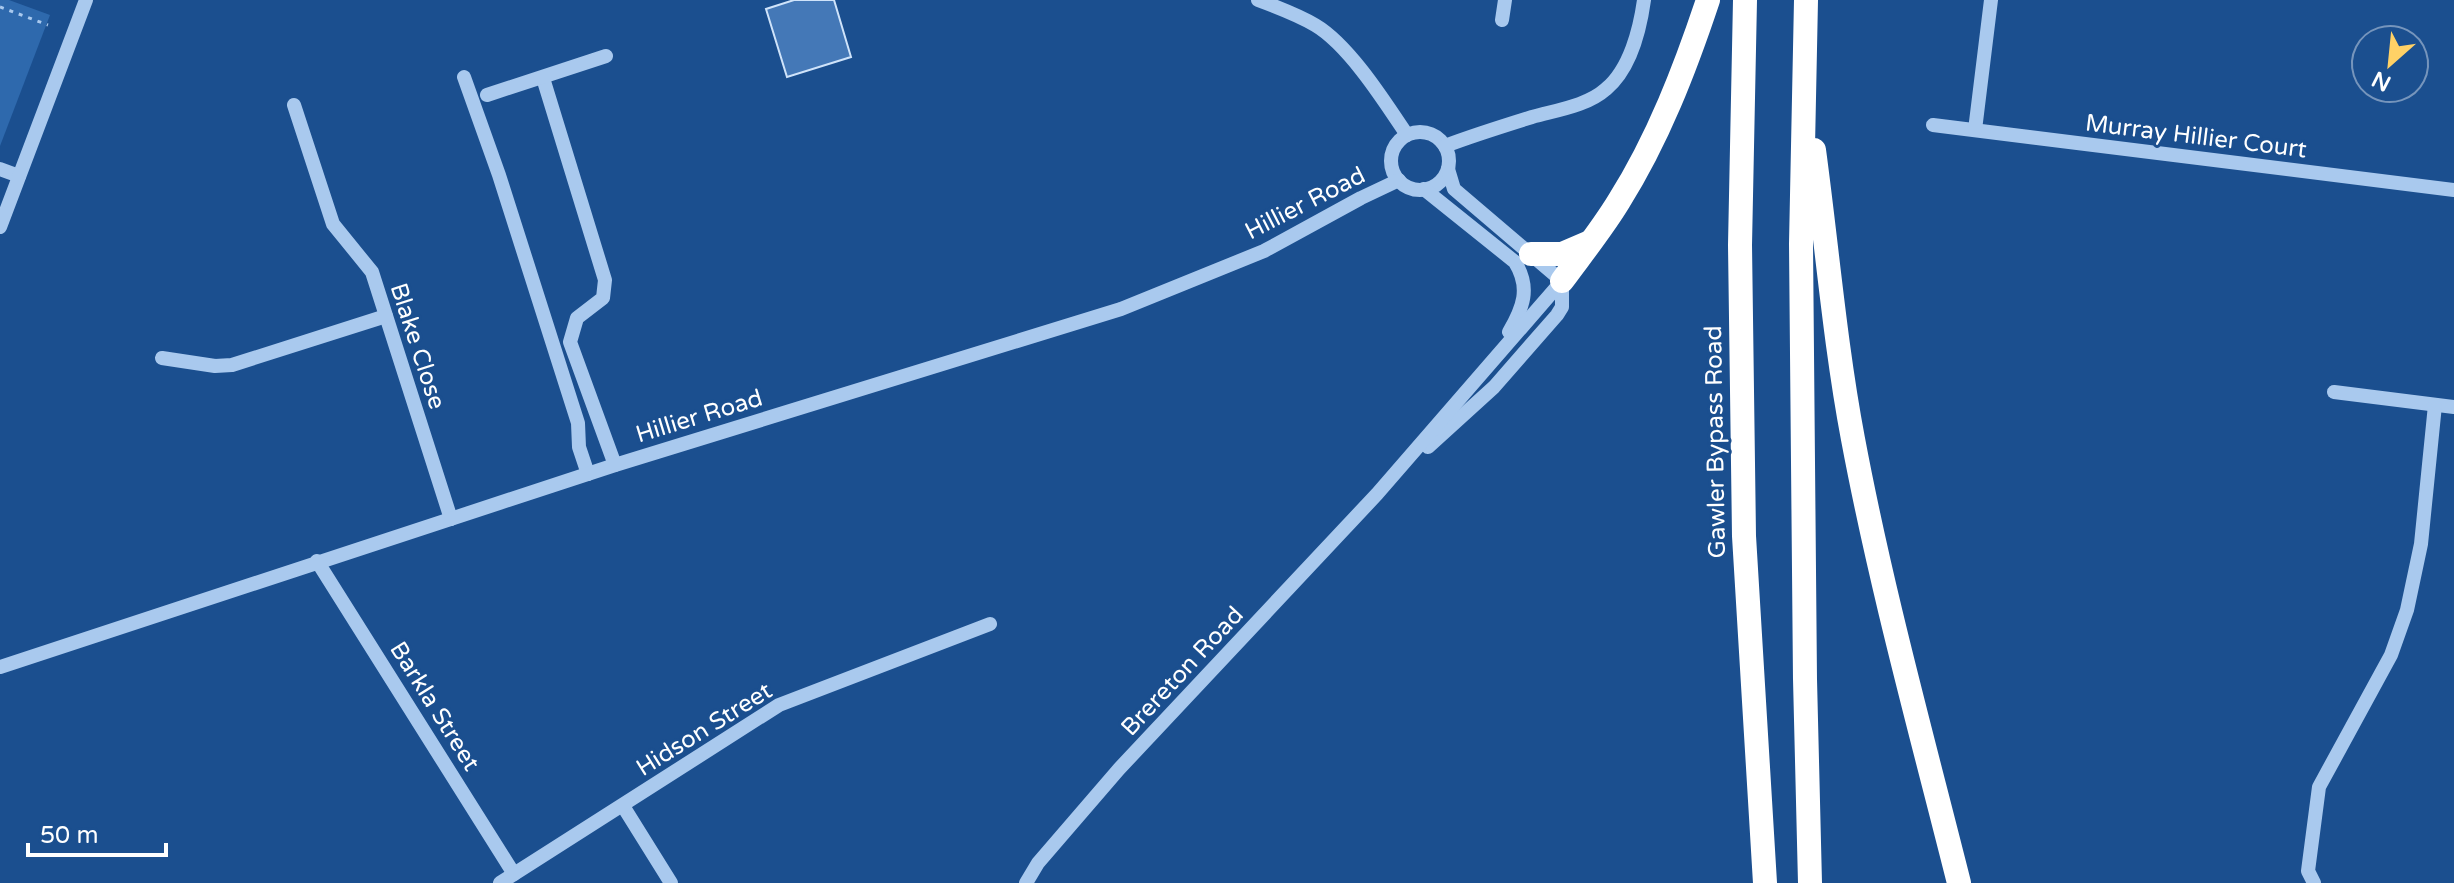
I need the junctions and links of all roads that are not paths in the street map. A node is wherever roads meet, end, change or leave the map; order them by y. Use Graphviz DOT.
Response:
graph roads {
  1 [pos="86,0"];
  2 [pos="1258,0"];
  3 [pos="1505,0"];
  4 [pos="1644,0"];
  5 [pos="1708,0"];
  6 [pos="1745,0"];
  7 [pos="1806,0"];
  8 [pos="1991,0"];
  9 [pos="1502,20"];
  10 [pos="606,56"];
  11 [pos="1804,68"];
  12 [pos="464,77"];
  13 [pos="543,78"];
  14 [pos="487,95"];
  15 [pos="294,105"];
  16 [pos="1933,125"];
  17 [pos="1975,130"];
  18 [pos="1407,135"];
  19 [pos="1445,146"];
  20 [pos="0,169"];
  21 [pos="1448,169"];
  22 [pos="19,176"];
  23 [pos="1399,180"];
  24 [pos="1424,189"];
  25 [pos="2454,190"];
  26 [pos="0,227"];
  27 [pos="1591,241"];
  28 [pos="1531,254"];
  29 [pos="1562,281"];
  30 [pos="386,316"];
  31 [pos="162,358"];
  32 [pos="1491,364"];
  33 [pos="2334,392"];
  34 [pos="2435,405"];
  35 [pos="2454,407"];
  36 [pos="615,465"];
  37 [pos="588,474"];
  38 [pos="1377,494"];
  39 [pos="451,519"];
  40 [pos="317,561"];
  41 [pos="990,624"];
  42 [pos="0,667"];
  43 [pos="623,806"];
  44 [pos="514,874"];
  45 [pos="500,883"];
  46 [pos="671,883"];
  47 [pos="1026,883"];
  48 [pos="1765,883"];
  49 [pos="1810,883"];
  50 [pos="1959,883"];
  51 [pos="2314,883"];
  1 -- 22 [label="street"];
  2 -- 18 [label="street"];
  3 -- 9 [label="street"];
  4 -- 19 [label="street"];
  5 -- 27 [label="highway"];
  6 -- 48 [label="highway, Gawler Bypass Road"];
  7 -- 11 [label="highway"];
  8 -- 17 [label="street"];
  10 -- 13 [label="street"];
  11 -- 49 [label="highway"];
  11 -- 50 [label="highway"];
  12 -- 37 [label="street"];
  13 -- 14 [label="street"];
  13 -- 36 [label="street"];
  15 -- 30 [label="street, Blake Close"];
  16 -- 17 [label="street, Murray Hillier Court"];
  17 -- 25 [label="street, Murray Hillier Court"];
  18 -- 19 [label="street"];
  18 -- 23 [label="street"];
  19 -- 21 [label="street"];
  20 -- 22 [label="street"];
  21 -- 24 [label="street"];
  21 -- 28 [label="street"];
  22 -- 26 [label="street"];
  23 -- 24 [label="street"];
  23 -- 36 [label="street, Hillier Road"];
  24 -- 32 [label="street, Brereton Road"];
  27 -- 28 [label="highway"];
  27 -- 29 [label="highway"];
  28 -- 29 [label="street"];
  29 -- 32 [label="street, Brereton Road"];
  29 -- 38 [label="street, Brereton Road"];
  30 -- 31 [label="street"];
  30 -- 39 [label="street, Blake Close"];
  32 -- 38 [label="street, Brereton Road"];
  33 -- 34 [label="street"];
  34 -- 35 [label="street"];
  34 -- 51 [label="street"];
  36 -- 37 [label="street, Hillier Road"];
  37 -- 39 [label="street, Hillier Road"];
  38 -- 47 [label="street, Brereton Road"];
  39 -- 40 [label="street, Hillier Road"];
  40 -- 42 [label="street, Hillier Road"];
  40 -- 44 [label="street, Barkla Street"];
  41 -- 43 [label="street, Hidson Street"];
  43 -- 44 [label="street, Hidson Street"];
  43 -- 46 [label="street"];
  44 -- 45 [label="street, Hidson Street"];
}
